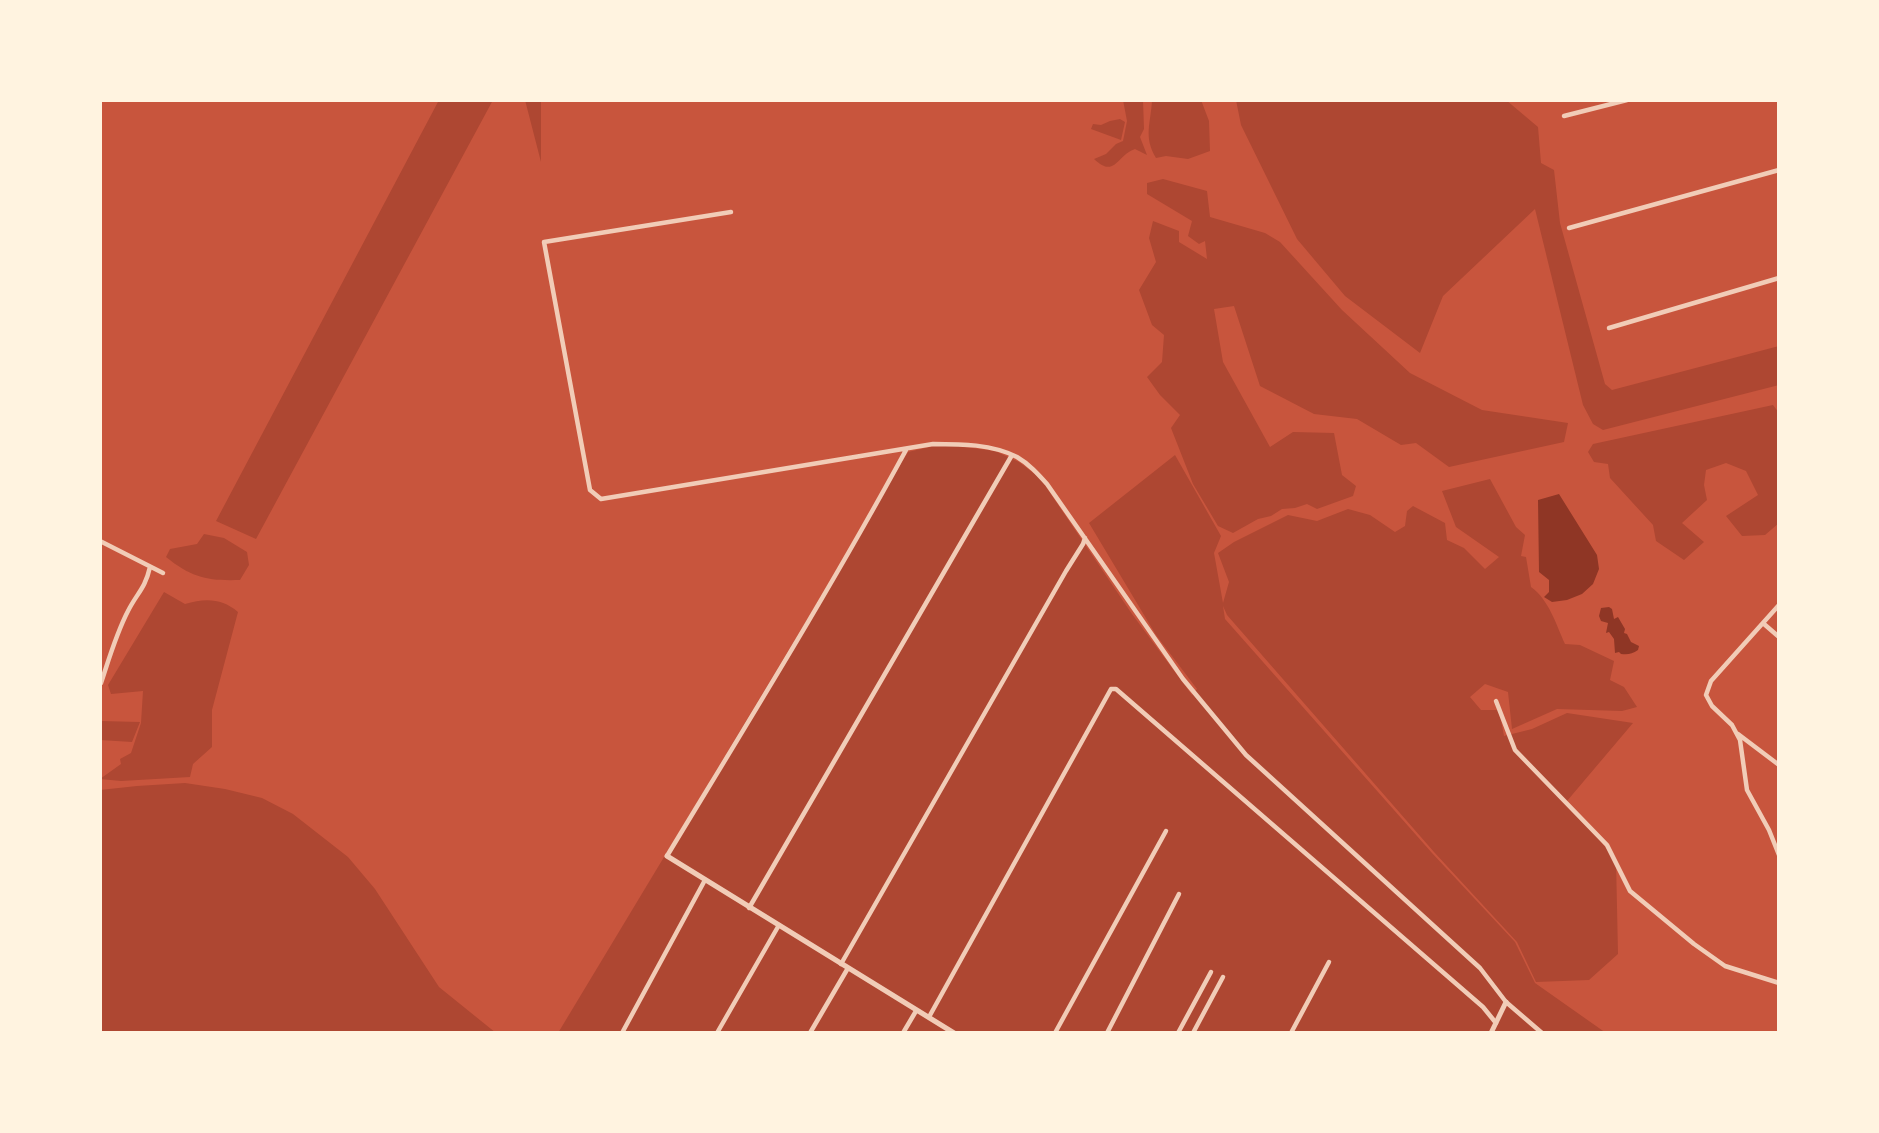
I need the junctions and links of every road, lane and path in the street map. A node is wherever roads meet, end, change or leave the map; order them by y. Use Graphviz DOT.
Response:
graph roads {
  1 [pos="1627,100"];
  2 [pos="1564,116"];
  3 [pos="1779,170"];
  4 [pos="732,212"];
  5 [pos="1569,228"];
  6 [pos="1779,278"];
  7 [pos="1609,328"];
  8 [pos="906,449"];
  9 [pos="1012,455"];
  10 [pos="1085,538"];
  11 [pos="100,541"];
  12 [pos="150,567"];
  13 [pos="163,573"];
  14 [pos="1779,605"];
  15 [pos="1763,624"];
  16 [pos="1779,636"];
  17 [pos="100,684"];
  18 [pos="1496,701"];
  19 [pos="1736,732"];
  20 [pos="1779,765"];
  21 [pos="1166,831"];
  22 [pos="1779,855"];
  23 [pos="667,856"];
  24 [pos="705,880"];
  25 [pos="1179,894"];
  26 [pos="750,908"];
  27 [pos="779,925"];
  28 [pos="1329,962"];
  29 [pos="841,964"];
  30 [pos="848,968"];
  31 [pos="1211,972"];
  32 [pos="1223,977"];
  33 [pos="1779,983"];
  34 [pos="1506,1002"];
  35 [pos="916,1011"];
  36 [pos="929,1017"];
  37 [pos="1496,1023"];
  38 [pos="622,1033"];
  39 [pos="717,1033"];
  40 [pos="810,1033"];
  41 [pos="903,1033"];
  42 [pos="954,1033"];
  43 [pos="1055,1033"];
  44 [pos="1107,1033"];
  45 [pos="1178,1033"];
  46 [pos="1193,1033"];
  47 [pos="1291,1033"];
  48 [pos="1491,1033"];
  49 [pos="1542,1033"];
  1 -- 2 [label="street"];
  3 -- 5 [label="street"];
  4 -- 8 [label="street"];
  6 -- 7 [label="street"];
  8 -- 9 [label="street"];
  8 -- 23 [label="street"];
  9 -- 10 [label="street"];
  9 -- 26 [label="street"];
  10 -- 29 [label="street"];
  10 -- 34 [label="street"];
  11 -- 12 [label="street"];
  12 -- 13 [label="street"];
  12 -- 17 [label="street"];
  14 -- 15 [label="street"];
  15 -- 16 [label="street"];
  15 -- 19 [label="street"];
  18 -- 33 [label="street"];
  19 -- 20 [label="street"];
  19 -- 22 [label="street"];
  21 -- 43 [label="street"];
  23 -- 24 [label="street"];
  24 -- 26 [label="street"];
  24 -- 38 [label="street"];
  25 -- 44 [label="street"];
  26 -- 27 [label="street"];
  27 -- 29 [label="street"];
  27 -- 39 [label="street"];
  28 -- 47 [label="street"];
  29 -- 30 [label="street"];
  30 -- 35 [label="street"];
  30 -- 40 [label="street"];
  31 -- 45 [label="street"];
  32 -- 46 [label="street"];
  34 -- 37 [label="street"];
  34 -- 49 [label="street"];
  35 -- 36 [label="street"];
  35 -- 41 [label="street"];
  36 -- 37 [label="street"];
  36 -- 42 [label="street"];
  37 -- 48 [label="street"];
}
